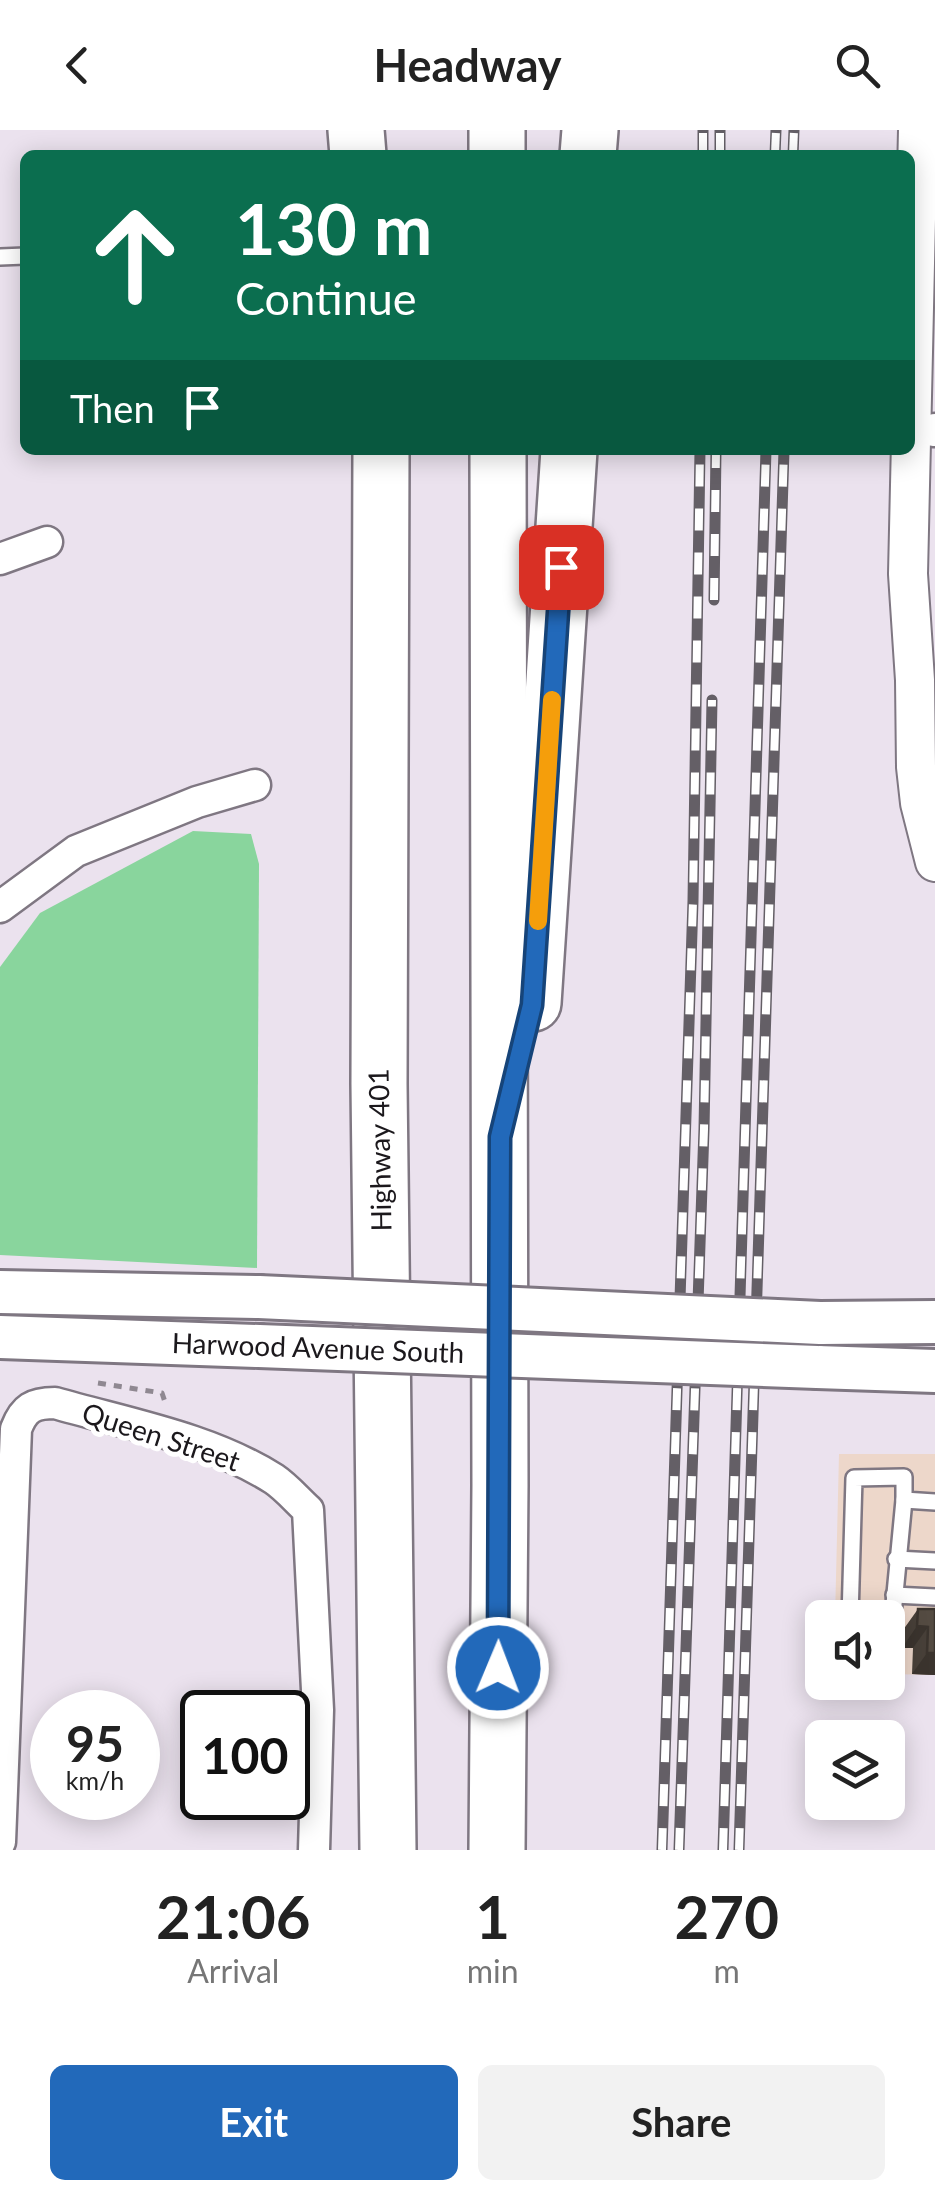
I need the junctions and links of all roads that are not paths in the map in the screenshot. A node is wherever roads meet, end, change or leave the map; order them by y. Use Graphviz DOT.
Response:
graph roads {
  1 [pos="918,130"];
  2 [pos="915,263"];
  3 [pos="935,354"];
  4 [pos="934,430"];
  5 [pos="381,455"];
  6 [pos="498,455"];
  7 [pos="569,455"];
  8 [pos="911,455"];
  9 [pos="47,542"];
  10 [pos="0,559"];
  11 [pos="925,680"];
  12 [pos="254,784"];
  13 [pos="935,862"];
  14 [pos="0,907"];
  15 [pos="500,1137"];
  16 [pos="0,1292"];
  17 [pos="935,1322"];
  18 [pos="0,1337"];
  19 [pos="935,1371"];
  20 [pos="904,1500"];
  21 [pos="935,1502"];
  22 [pos="896,1559"];
  23 [pos="935,1561"];
  24 [pos="894,1595"];
  25 [pos="935,1597"];
  26 [pos="851,1600"];
  27 [pos="894,1600"];
  28 [pos="0,1842"];
  29 [pos="314,1850"];
  30 [pos="388,1850"];
  31 [pos="497,1850"];
  1 -- 2 [label="street"];
  3 -- 4 [label="street"];
  4 -- 11 [label="street"];
  5 -- 30 [label="highway, Highway 401"];
  6 -- 15 [label="highway"];
  7 -- 15 [label="highway"];
  8 -- 11 [label="street"];
  9 -- 10 [label="street"];
  11 -- 13 [label="street"];
  12 -- 14 [label="street"];
  15 -- 31 [label="highway"];
  16 -- 17 [label="main road, Harwood Avenue South, bridge"];
  18 -- 19 [label="main road, Harwood Avenue South, bridge"];
  20 -- 21 [label="lane"];
  20 -- 22 [label="lane"];
  20 -- 26 [label="lane"];
  22 -- 23 [label="lane"];
  22 -- 24 [label="lane"];
  24 -- 25 [label="lane"];
  24 -- 27 [label="lane"];
  28 -- 29 [label="street, Queen Street"];
}
